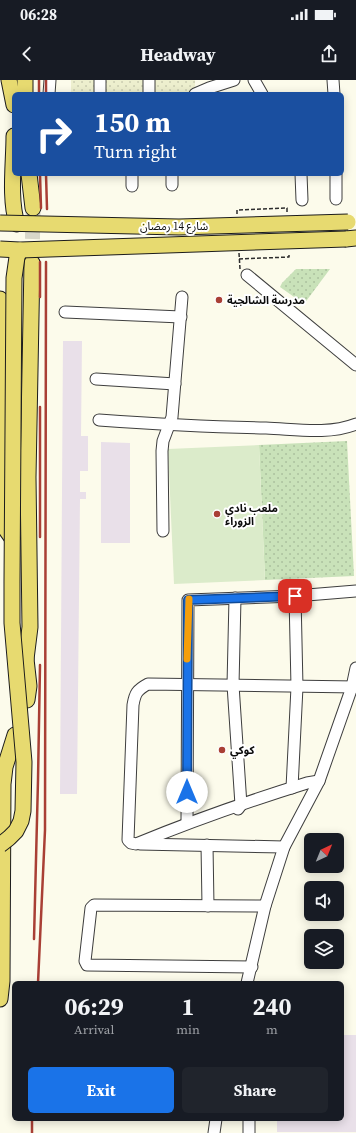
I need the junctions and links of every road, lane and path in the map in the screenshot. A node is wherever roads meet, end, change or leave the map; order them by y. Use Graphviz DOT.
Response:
graph roads {
  1 [pos="8,80"];
  2 [pos="16,80"];
  3 [pos="25,80"];
  4 [pos="50,80"];
  5 [pos="100,80"];
  6 [pos="149,80"];
  7 [pos="234,80"];
  8 [pos="254,80"];
  9 [pos="333,80"];
  10 [pos="208,84"];
  11 [pos="15,92"];
  12 [pos="25,92"];
  13 [pos="49,92"];
  14 [pos="100,92"];
  15 [pos="149,92"];
  16 [pos="198,92"];
  17 [pos="261,92"];
  18 [pos="334,92"];
  19 [pos="12,97"];
  20 [pos="13,176"];
  21 [pos="29,176"];
  22 [pos="132,176"];
  23 [pos="301,176"];
  24 [pos="336,176"];
  25 [pos="132,186"];
  26 [pos="336,199"];
  27 [pos="302,200"];
  28 [pos="33,208"];
  29 [pos="237,210"];
  30 [pos="287,213"];
  31 [pos="353,221"];
  32 [pos="0,223"];
  33 [pos="18,224"];
  34 [pos="353,239"];
  35 [pos="0,249"];
  36 [pos="20,250"];
  37 [pos="288,252"];
  38 [pos="239,259"];
  39 [pos="32,263"];
  40 [pos="247,275"];
  41 [pos="182,297"];
  42 [pos="0,299"];
  43 [pos="66,312"];
  44 [pos="181,317"];
  45 [pos="356,365"];
  46 [pos="96,379"];
  47 [pos="176,384"];
  48 [pos="14,401"];
  49 [pos="98,420"];
  50 [pos="170,424"];
  51 [pos="356,424"];
  52 [pos="163,531"];
  53 [pos="12,538"];
  54 [pos="356,591"];
  55 [pos="295,596"];
  56 [pos="235,598"];
  57 [pos="26,659"];
  58 [pos="356,668"];
  59 [pos="187,684"];
  60 [pos="233,685"];
  61 [pos="297,687"];
  62 [pos="354,687"];
  63 [pos="27,700"];
  64 [pos="15,735"];
  65 [pos="319,781"];
  66 [pos="292,788"];
  67 [pos="239,807"];
  68 [pos="187,823"];
  69 [pos="136,844"];
  70 [pos="0,845"];
  71 [pos="207,845"];
  72 [pos="284,847"];
  73 [pos="208,906"];
  74 [pos="265,906"];
  75 [pos="252,967"];
  76 [pos="248,981"];
  77 [pos="0,999"];
  78 [pos="216,1121"];
  79 [pos="249,1121"];
  80 [pos="214,1133"];
  81 [pos="249,1133"];
  1 -- 19 [label="main road"];
  2 -- 11 [label="main road"];
  3 -- 12 [label="main road"];
  4 -- 13 [label="street"];
  5 -- 14 [label="street"];
  6 -- 15 [label="street"];
  7 -- 10 [label="street"];
  8 -- 17 [label="street"];
  9 -- 18 [label="street"];
  10 -- 16 [label="street"];
  20 -- 33 [label="main road"];
  21 -- 28 [label="main road"];
  22 -- 25 [label="street"];
  23 -- 27 [label="street"];
  24 -- 26 [label="street"];
  29 -- 30 [label="path"];
  31 -- 33 [label="main road, شارع 14 رمضان, bridge"];
  32 -- 33 [label="main road, شارع 14 رمضان, bridge"];
  34 -- 36 [label="main road, شارع 14 رمضان, bridge"];
  35 -- 36 [label="main road, شارع 14 رمضان, bridge"];
  36 -- 48 [label="main road, bridge"];
  37 -- 38 [label="path"];
  39 -- 57 [label="main road"];
  40 -- 45 [label="street"];
  41 -- 44 [label="street"];
  42 -- 53 [label="main road"];
  43 -- 44 [label="street"];
  44 -- 47 [label="street"];
  46 -- 47 [label="street"];
  47 -- 50 [label="street"];
  48 -- 53 [label="main road, bridge"];
  48 -- 57 [label="main road"];
  49 -- 50 [label="street"];
  50 -- 51 [label="street"];
  50 -- 52 [label="street"];
  53 -- 70 [label="main road, bridge"];
  54 -- 55 [label="street"];
  55 -- 56 [label="street"];
  55 -- 61 [label="street"];
  56 -- 59 [label="street"];
  56 -- 60 [label="street"];
  57 -- 63 [label="main road"];
  58 -- 62 [label="street"];
  59 -- 60 [label="street"];
  59 -- 68 [label="street"];
  59 -- 69 [label="street"];
  60 -- 61 [label="street"];
  60 -- 67 [label="street"];
  61 -- 62 [label="street"];
  61 -- 66 [label="street"];
  62 -- 65 [label="street"];
  64 -- 77 [label="main road"];
  65 -- 66 [label="street"];
  65 -- 72 [label="street"];
  66 -- 67 [label="street"];
  67 -- 68 [label="street"];
  68 -- 69 [label="street"];
  69 -- 71 [label="street"];
  71 -- 72 [label="street"];
  71 -- 73 [label="street"];
  72 -- 74 [label="street"];
  73 -- 74 [label="street"];
  73 -- 75 [label="street"];
  74 -- 75 [label="street"];
  75 -- 76 [label="street"];
  78 -- 80 [label="street"];
  79 -- 81 [label="street"];
}
